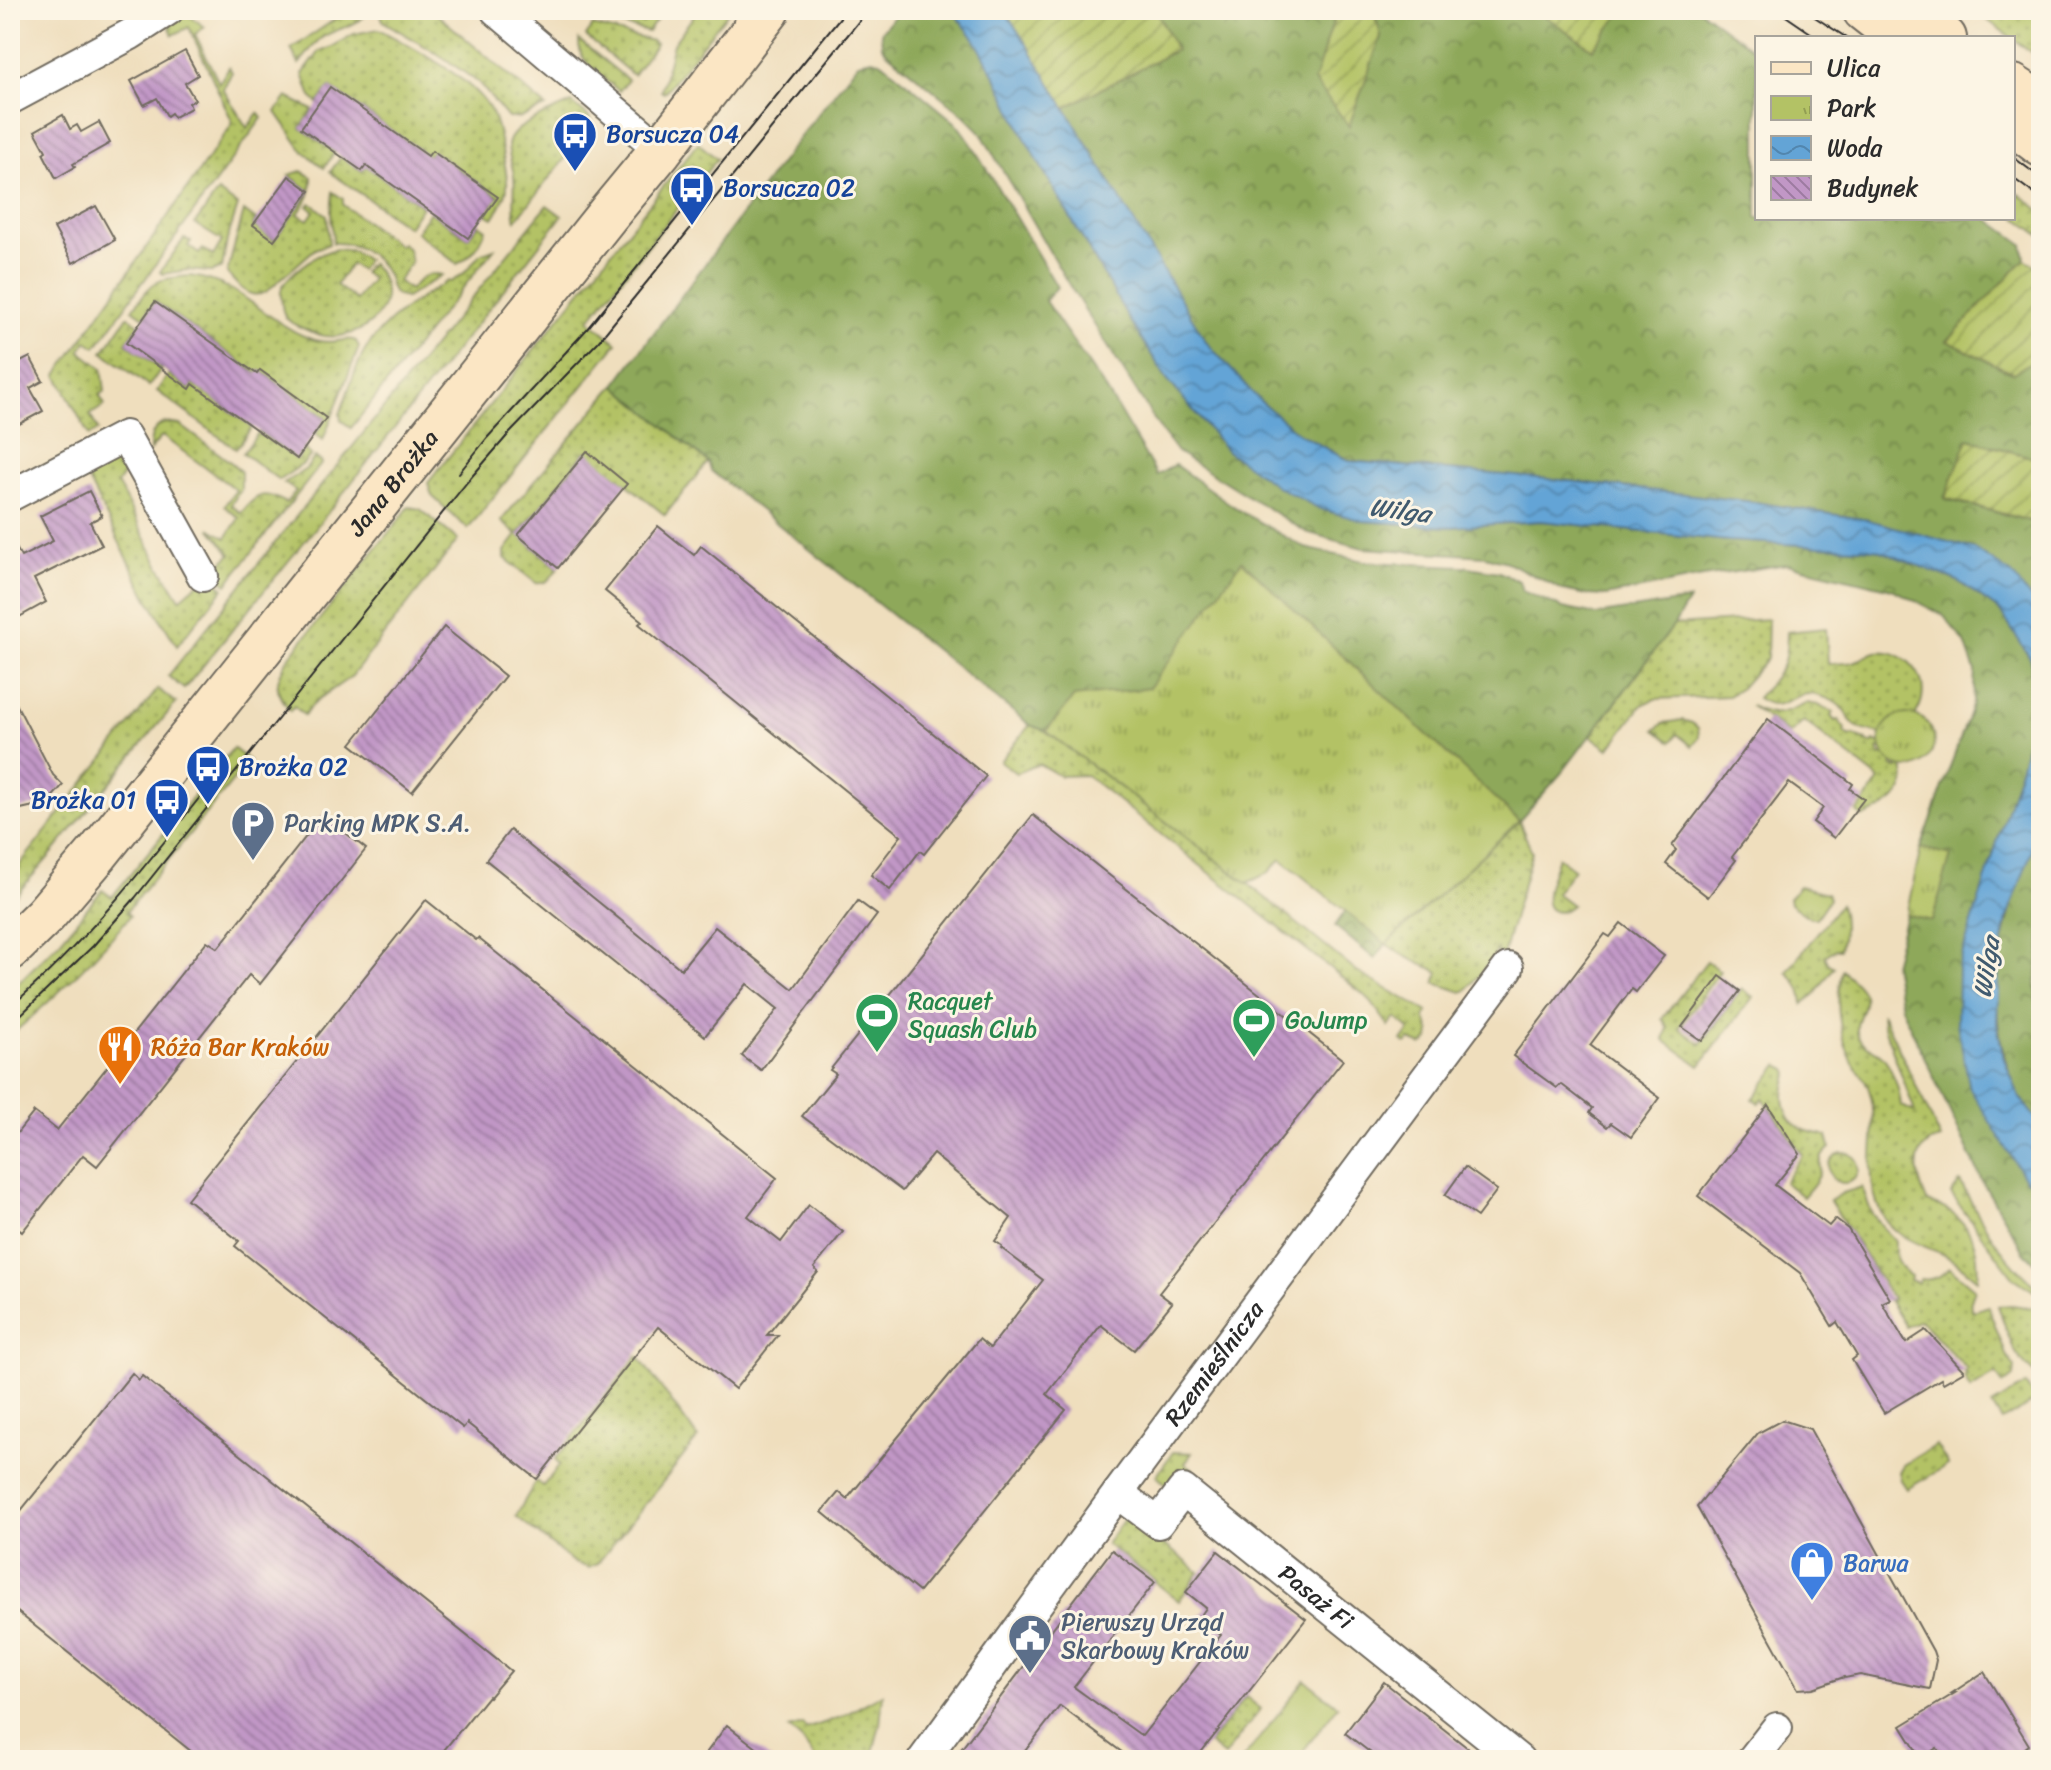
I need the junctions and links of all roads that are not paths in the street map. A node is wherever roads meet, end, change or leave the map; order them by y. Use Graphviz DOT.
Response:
graph roads {
  1 [pos="168,10"];
  2 [pos="496,10"];
  3 [pos="769,10"];
  4 [pos="1864,10"];
  5 [pos="1908,10"];
  6 [pos="1897,36"];
  7 [pos="1942,36"];
  8 [pos="2015,87"];
  9 [pos="10,99"];
  10 [pos="2041,104"];
  11 [pos="2015,126"];
  12 [pos="2041,145"];
  13 [pos="661,150"];
  14 [pos="10,496"];
  15 [pos="203,576"];
  16 [pos="10,949"];
  17 [pos="1508,968"];
  18 [pos="1118,1493"];
  19 [pos="1777,1728"];
  20 [pos="923,1760"];
  21 [pos="1519,1760"];
  22 [pos="1752,1760"];
  1 -- 9 [label="street"];
  2 -- 13 [label="street"];
  3 -- 13 [label="main road, Jana Brożka"];
  4 -- 6 [label="main road"];
  5 -- 7 [label="main road"];
  8 -- 10 [label="main road"];
  11 -- 12 [label="main road"];
  13 -- 16 [label="main road, Jana Brożka"];
  14 -- 15 [label="street"];
  17 -- 18 [label="street, Rzemieślnicza"];
  18 -- 20 [label="street, Rzemieślnicza"];
  18 -- 21 [label="street, Pasaż Fi"];
  19 -- 22 [label="street"];
}
